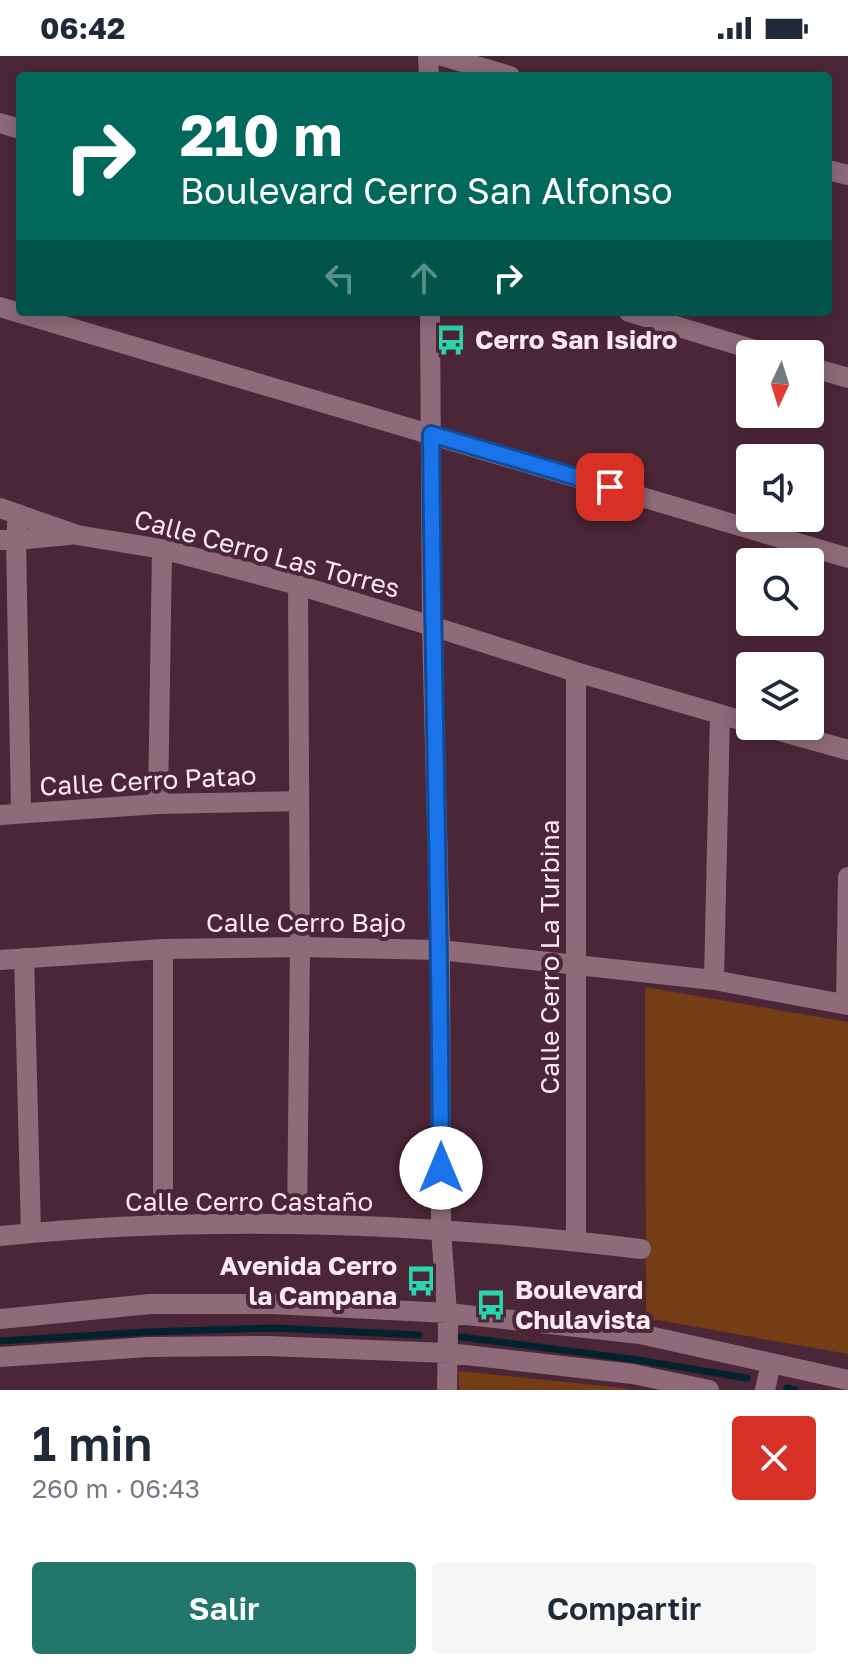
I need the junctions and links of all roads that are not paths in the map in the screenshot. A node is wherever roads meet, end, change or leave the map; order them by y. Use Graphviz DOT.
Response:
graph roads {
  1 [pos="442,56"];
  2 [pos="496,72"];
  3 [pos="31,316"];
  4 [pos="430,316"];
  5 [pos="642,316"];
  6 [pos="736,344"];
  7 [pos="824,371"];
  8 [pos="848,378"];
  9 [pos="431,434"];
  10 [pos="9,511"];
  11 [pos="77,535"];
  12 [pos="8,540"];
  13 [pos="162,549"];
  14 [pos="848,558"];
  15 [pos="298,585"];
  16 [pos="432,626"];
  17 [pos="576,672"];
  18 [pos="720,714"];
  19 [pos="736,719"];
  20 [pos="812,740"];
  21 [pos="848,750"];
  22 [pos="299,801"];
  23 [pos="158,804"];
  24 [pos="21,812"];
  25 [pos="0,815"];
  26 [pos="848,877"];
  27 [pos="300,947"];
  28 [pos="163,949"];
  29 [pos="440,950"];
  30 [pos="24,958"];
  31 [pos="0,960"];
  32 [pos="575,965"];
  33 [pos="714,980"];
  34 [pos="847,1005"];
  35 [pos="297,1224"];
  36 [pos="163,1225"];
  37 [pos="441,1230"];
  38 [pos="31,1233"];
  39 [pos="0,1236"];
  40 [pos="576,1241"];
  41 [pos="641,1249"];
  42 [pos="448,1313"];
  43 [pos="0,1319"];
  44 [pos="448,1353"];
  45 [pos="0,1357"];
  46 [pos="771,1363"];
  47 [pos="848,1379"];
  48 [pos="447,1390"];
  49 [pos="709,1390"];
  50 [pos="765,1390"];
  1 -- 2 [label="street"];
  3 -- 9 [label="street"];
  4 -- 9 [label="street"];
  5 -- 6 [label="street"];
  7 -- 8 [label="street"];
  9 -- 14 [label="street"];
  9 -- 16 [label="street"];
  10 -- 11 [label="street, Calle Cerro Las Torres"];
  10 -- 12 [label="street"];
  11 -- 12 [label="street"];
  11 -- 13 [label="street, Calle Cerro Las Torres"];
  12 -- 24 [label="street"];
  13 -- 15 [label="street, Calle Cerro Las Torres"];
  13 -- 23 [label="street"];
  15 -- 16 [label="street, Calle Cerro Las Torres"];
  15 -- 22 [label="street"];
  16 -- 17 [label="street, Calle Cerro Las Torres"];
  16 -- 29 [label="street"];
  17 -- 18 [label="street, Calle Cerro Las Torres"];
  17 -- 32 [label="street, Calle Cerro La Turbina"];
  18 -- 19 [label="street, Calle Cerro Las Torres"];
  18 -- 33 [label="street"];
  20 -- 21 [label="street"];
  22 -- 23 [label="street, Calle Cerro Patao"];
  22 -- 27 [label="street"];
  23 -- 24 [label="street, Calle Cerro Patao"];
  24 -- 25 [label="street, Calle Cerro Patao"];
  26 -- 34 [label="street"];
  27 -- 28 [label="street, Calle Cerro Bajo"];
  27 -- 29 [label="street, Calle Cerro Bajo"];
  27 -- 35 [label="street"];
  28 -- 30 [label="street, Calle Cerro Bajo"];
  28 -- 36 [label="street"];
  29 -- 32 [label="street, Calle Cerro Bajo"];
  29 -- 37 [label="street"];
  30 -- 31 [label="street, Calle Cerro Bajo"];
  30 -- 38 [label="street"];
  32 -- 33 [label="street, Calle Cerro Bajo"];
  32 -- 40 [label="street, Calle Cerro La Turbina"];
  33 -- 34 [label="street, Calle Cerro Bajo"];
  35 -- 36 [label="street, Calle Cerro Castaño"];
  35 -- 37 [label="street, Calle Cerro Castaño"];
  36 -- 38 [label="street, Calle Cerro Castaño"];
  37 -- 40 [label="street, Calle Cerro Castaño"];
  37 -- 42 [label="street"];
  38 -- 39 [label="street, Calle Cerro Castaño"];
  40 -- 41 [label="street, Calle Cerro Castaño"];
  42 -- 43 [label="street"];
  42 -- 44 [label="street"];
  42 -- 46 [label="street"];
  44 -- 45 [label="street"];
  44 -- 48 [label="street"];
  44 -- 49 [label="street"];
  46 -- 47 [label="street"];
  46 -- 50 [label="street"];
}
